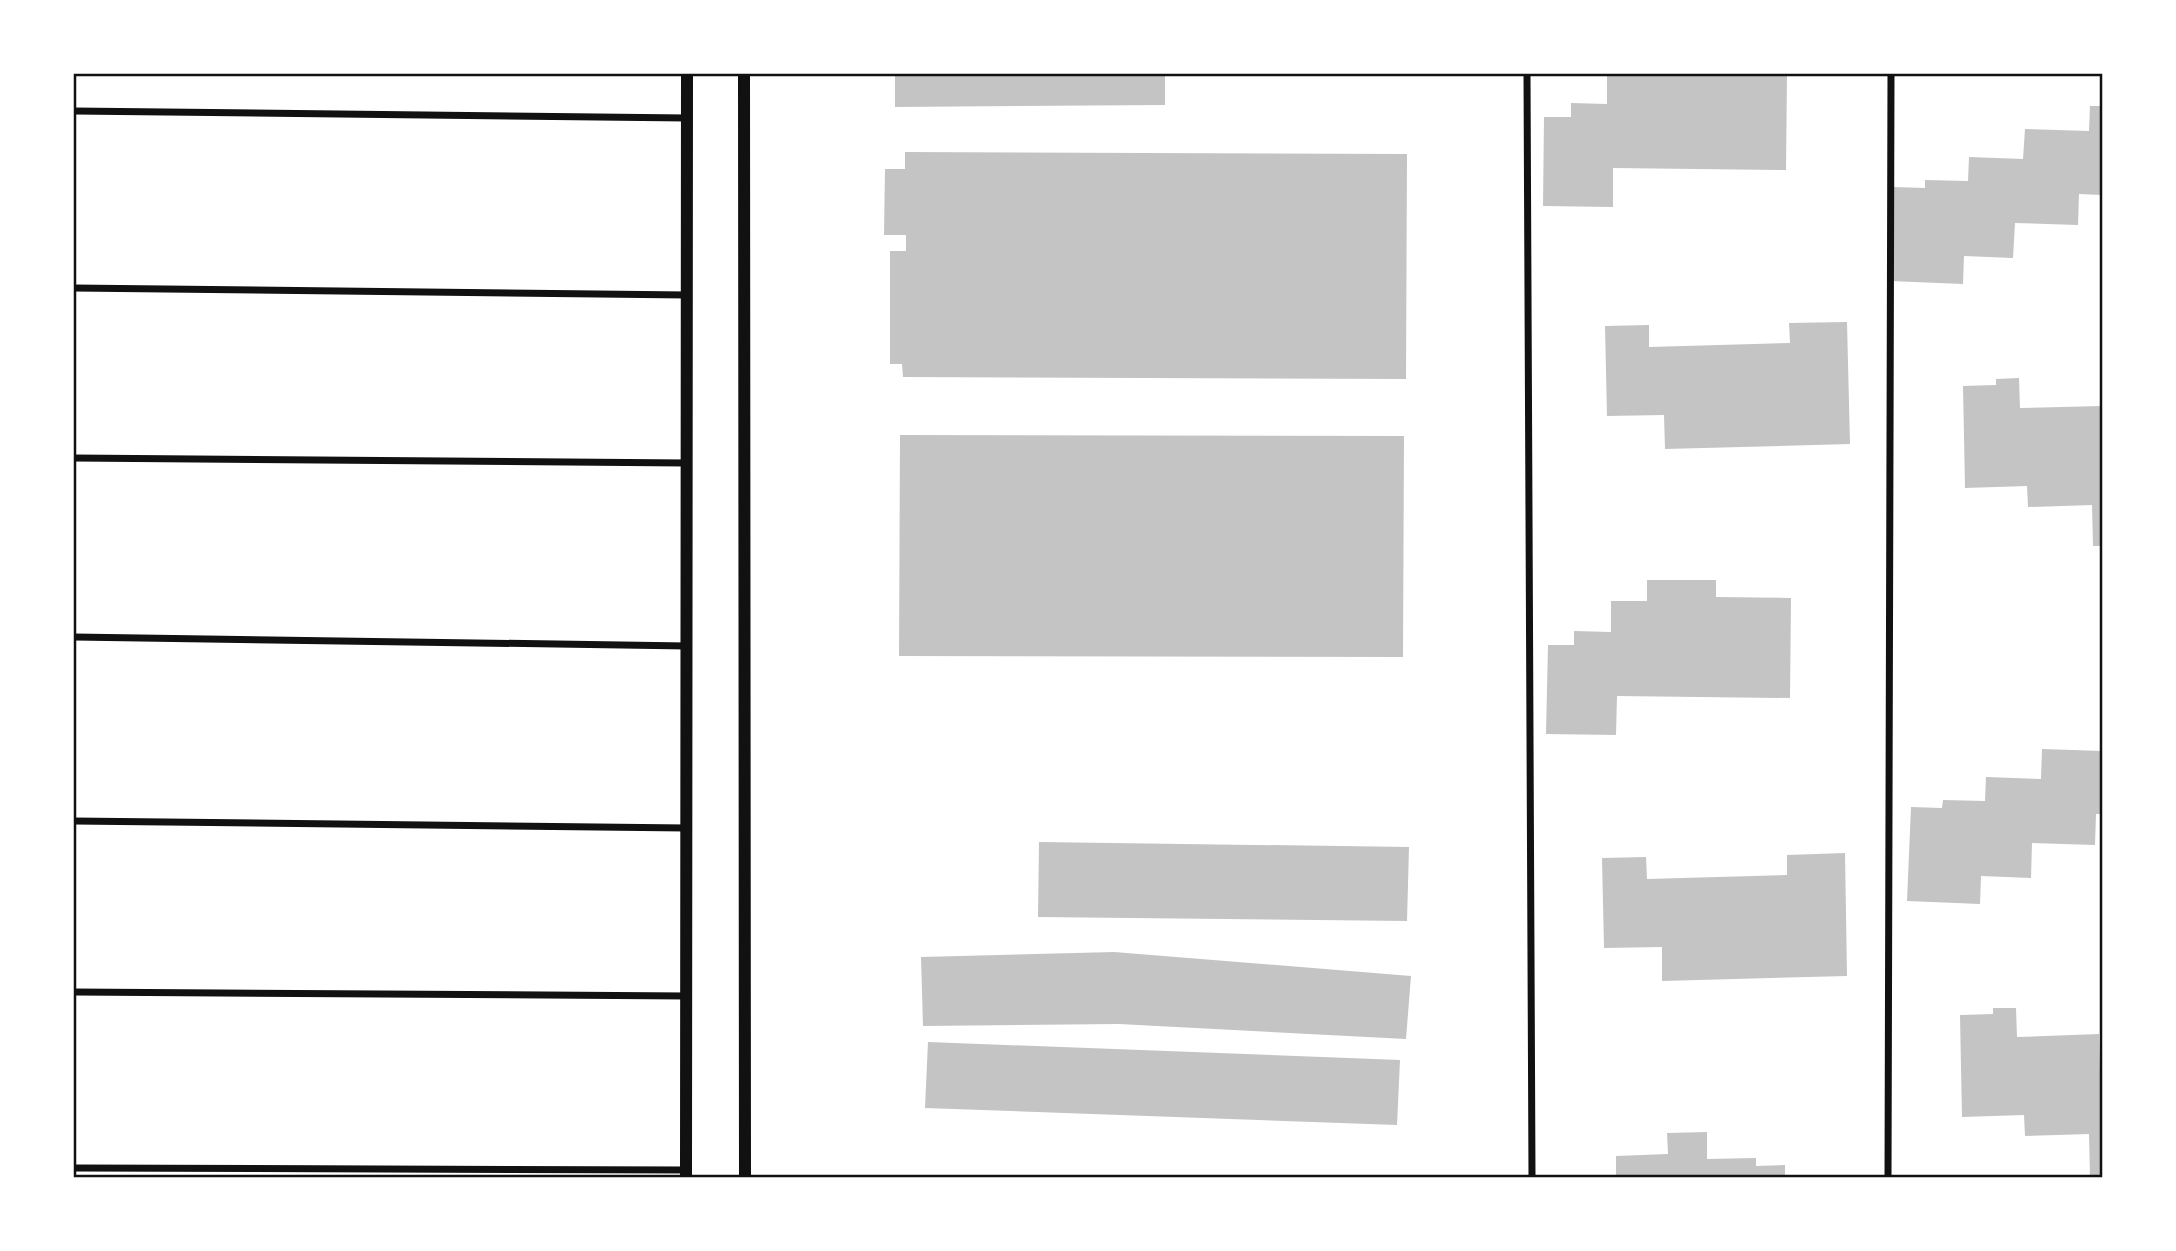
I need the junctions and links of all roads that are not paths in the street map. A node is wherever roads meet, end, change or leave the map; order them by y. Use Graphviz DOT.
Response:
graph roads {
  1 [pos="687,74"];
  2 [pos="744,74"];
  3 [pos="1527,74"];
  4 [pos="1891,74"];
  5 [pos="74,111"];
  6 [pos="687,118"];
  7 [pos="74,288"];
  8 [pos="687,295"];
  9 [pos="74,458"];
  10 [pos="687,463"];
  11 [pos="74,636"];
  12 [pos="687,646"];
  13 [pos="74,821"];
  14 [pos="687,828"];
  15 [pos="74,992"];
  16 [pos="687,996"];
  17 [pos="74,1168"];
  18 [pos="686,1174"];
  19 [pos="745,1178"];
  20 [pos="1532,1178"];
  21 [pos="1888,1178"];
  1 -- 6 [label="street"];
  2 -- 19 [label="street"];
  3 -- 20 [label="street"];
  4 -- 21 [label="street"];
  5 -- 6 [label="street"];
  6 -- 8 [label="street"];
  7 -- 8 [label="street"];
  8 -- 10 [label="street"];
  9 -- 10 [label="street"];
  10 -- 12 [label="street"];
  11 -- 12 [label="street"];
  12 -- 14 [label="street"];
  13 -- 14 [label="street"];
  14 -- 16 [label="street"];
  15 -- 16 [label="street"];
  16 -- 18 [label="street"];
  17 -- 18 [label="street"];
}
